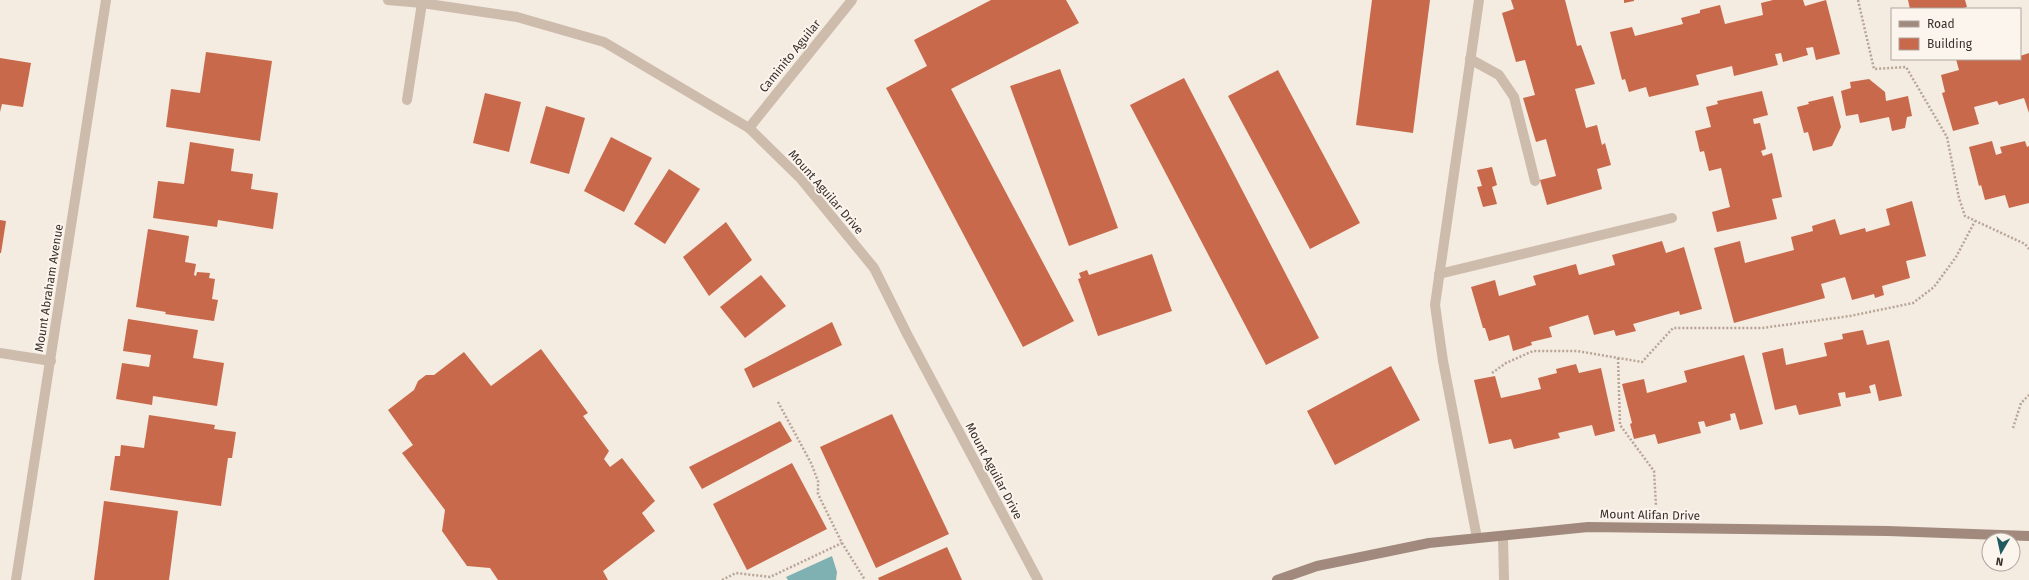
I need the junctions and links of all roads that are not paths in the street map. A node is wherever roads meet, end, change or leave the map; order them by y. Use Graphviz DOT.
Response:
graph roads {
  1 [pos="106,0"];
  2 [pos="388,0"];
  3 [pos="852,0"];
  4 [pos="1479,0"];
  5 [pos="422,3"];
  6 [pos="1470,59"];
  7 [pos="407,100"];
  8 [pos="749,128"];
  9 [pos="1535,181"];
  10 [pos="1672,218"];
  11 [pos="1438,274"];
  12 [pos="0,353"];
  13 [pos="51,361"];
  14 [pos="1503,536"];
  15 [pos="2029,536"];
  16 [pos="1477,538"];
  17 [pos="16,580"];
  18 [pos="1038,580"];
  19 [pos="1276,580"];
  20 [pos="1504,580"];
  1 -- 13 [label="street, Mount Abraham Avenue"];
  2 -- 5 [label="street, Mount Aguilar Drive"];
  3 -- 8 [label="street, Caminito Aguilar"];
  4 -- 6 [label="street"];
  5 -- 7 [label="street"];
  5 -- 8 [label="street, Mount Aguilar Drive"];
  6 -- 9 [label="street"];
  6 -- 11 [label="street"];
  8 -- 18 [label="street, Mount Aguilar Drive"];
  10 -- 11 [label="street"];
  11 -- 16 [label="street"];
  12 -- 13 [label="street"];
  13 -- 17 [label="street, Mount Abraham Avenue"];
  14 -- 15 [label="main road, Mount Alifan Drive"];
  14 -- 16 [label="main road, Mount Alifan Drive"];
  14 -- 20 [label="street"];
  16 -- 19 [label="main road, Mount Alifan Drive"];
}
